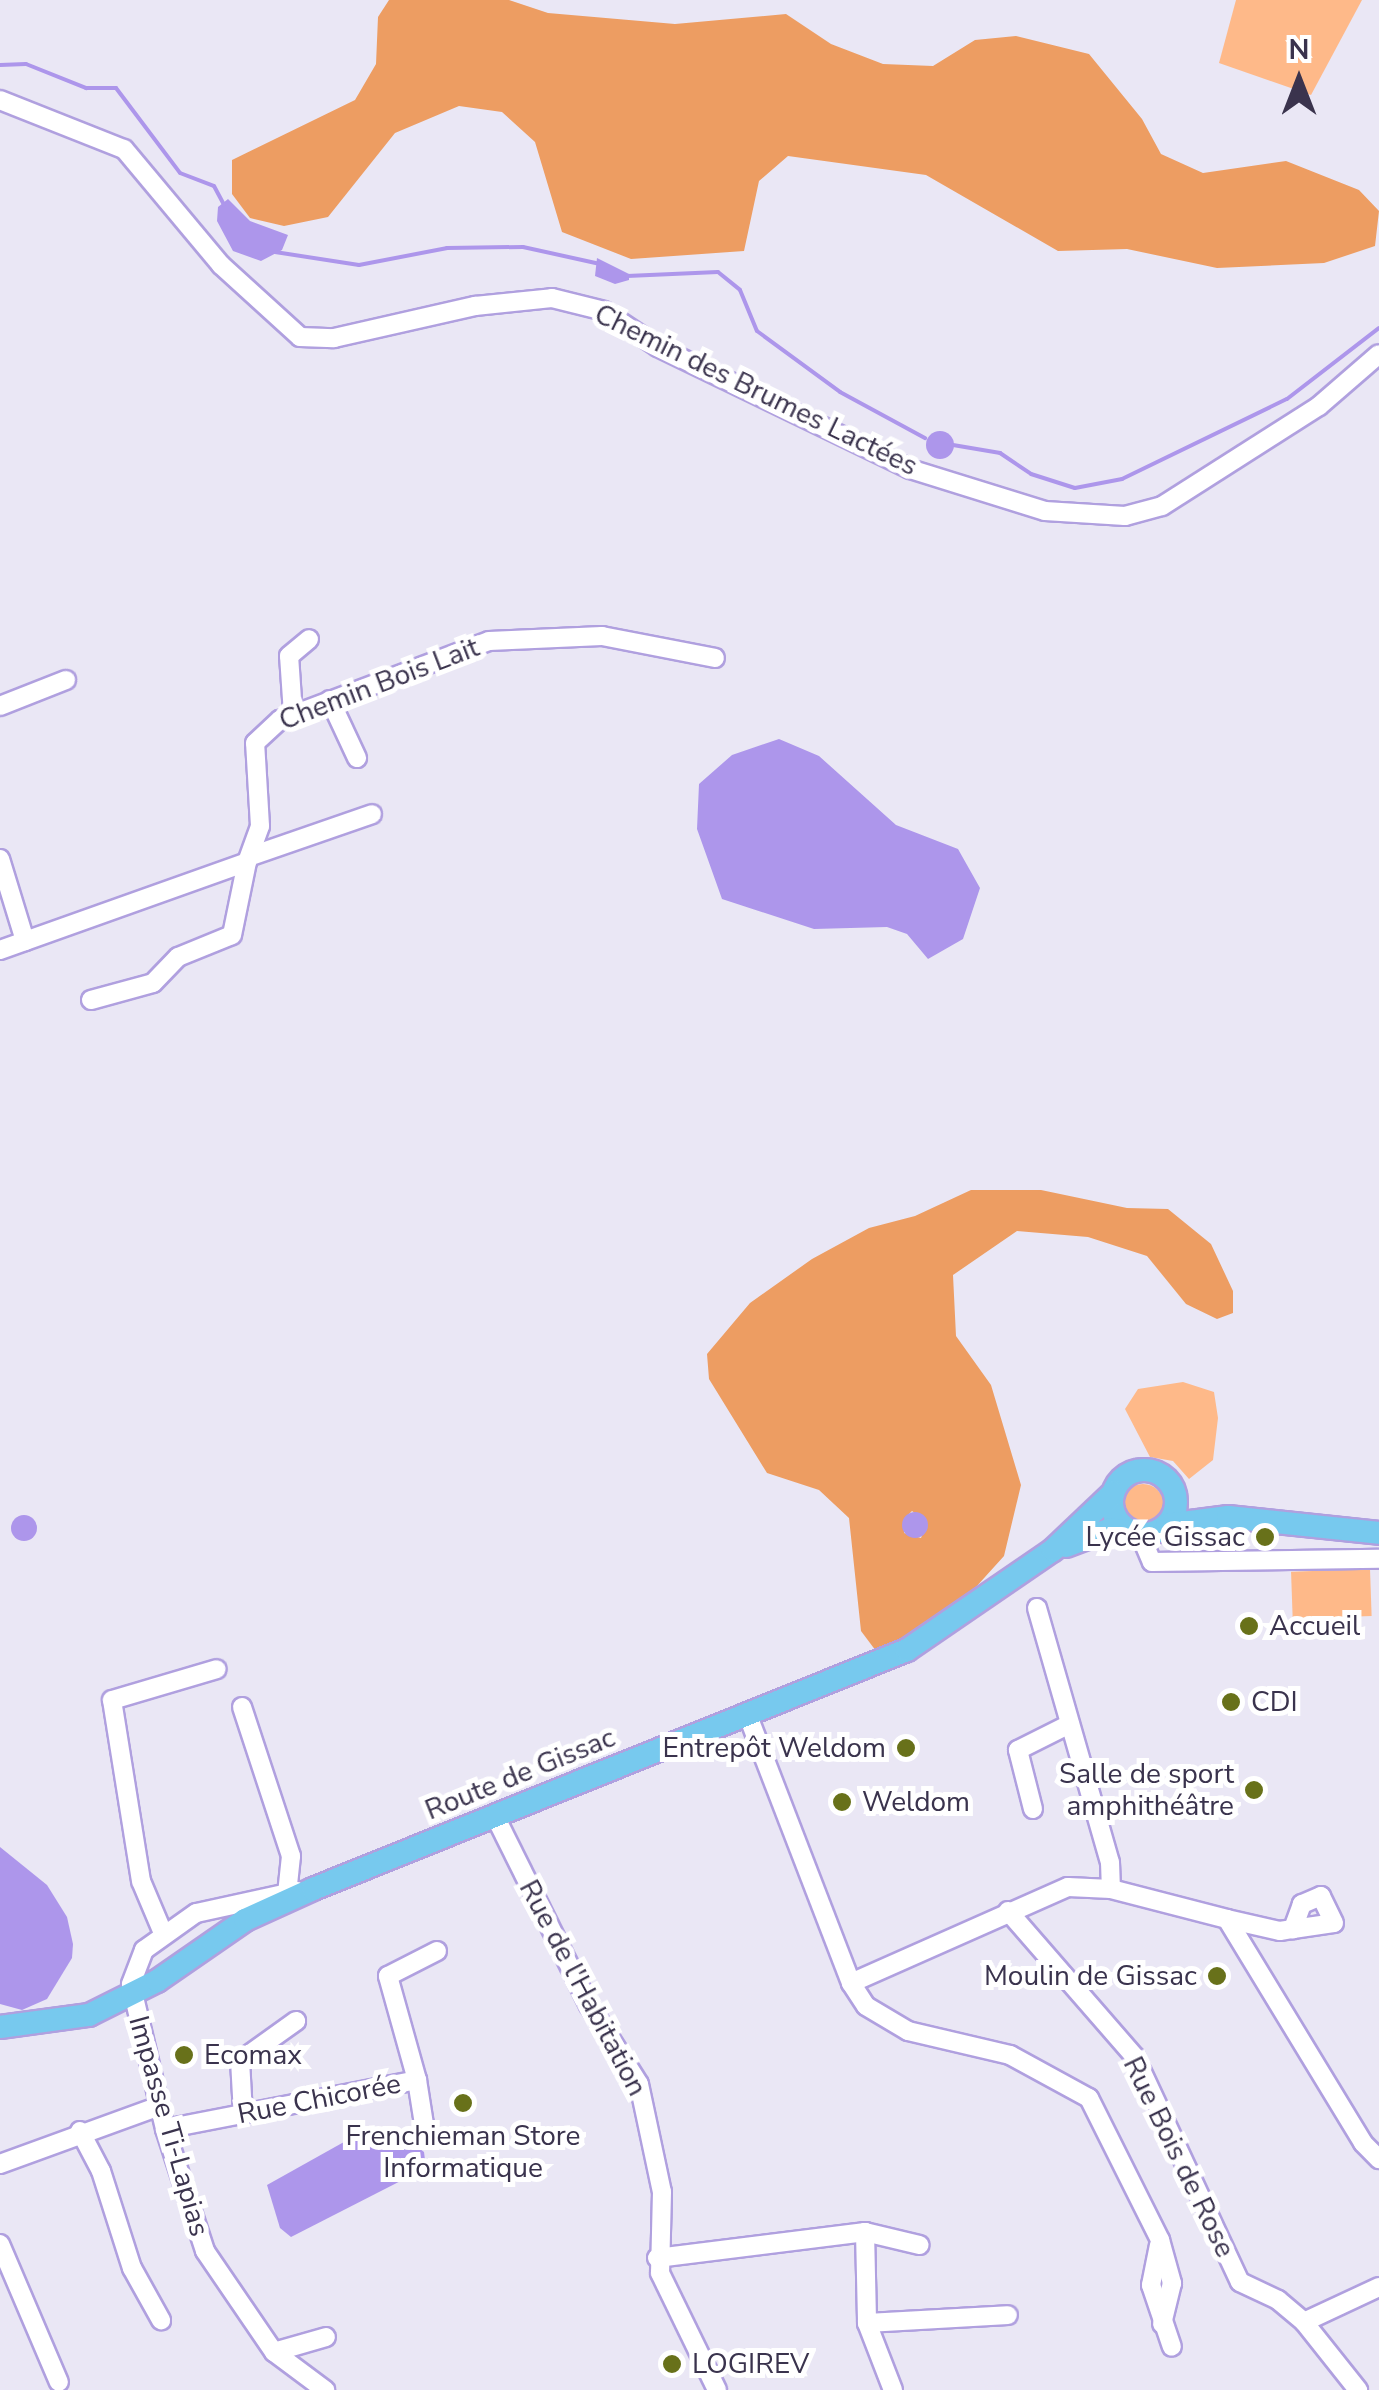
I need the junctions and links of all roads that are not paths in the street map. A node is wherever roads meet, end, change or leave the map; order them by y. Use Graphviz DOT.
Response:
graph roads {
  1 [pos="0,100"];
  2 [pos="1379,354"];
  3 [pos="309,639"];
  4 [pos="715,658"];
  5 [pos="66,680"];
  6 [pos="330,700"];
  7 [pos="0,706"];
  8 [pos="294,714"];
  9 [pos="357,758"];
  10 [pos="372,814"];
  11 [pos="0,859"];
  12 [pos="249,859"];
  13 [pos="25,941"];
  14 [pos="0,950"];
  15 [pos="91,1000"];
  16 [pos="1113,1492"];
  17 [pos="1174,1492"];
  18 [pos="1228,1516"];
  19 [pos="1167,1524"];
  20 [pos="1137,1533"];
  21 [pos="1379,1533"];
  22 [pos="1054,1550"];
  23 [pos="1379,1559"];
  24 [pos="1037,1608"];
  25 [pos="217,1669"];
  26 [pos="242,1707"];
  27 [pos="748,1716"];
  28 [pos="1070,1724"];
  29 [pos="1033,1809"];
  30 [pos="495,1816"];
  31 [pos="313,1889"];
  32 [pos="1110,1889"];
  33 [pos="287,1892"];
  34 [pos="1008,1911"];
  35 [pos="1227,1919"];
  36 [pos="1293,1929"];
  37 [pos="163,1933"];
  38 [pos="438,1952"];
  39 [pos="851,1983"];
  40 [pos="132,1996"];
  41 [pos="296,2020"];
  42 [pos="0,2027"];
  43 [pos="417,2080"];
  44 [pos="160,2106"];
  45 [pos="243,2114"];
  46 [pos="165,2129"];
  47 [pos="80,2131"];
  48 [pos="426,2136"];
  49 [pos="1379,2159"];
  50 [pos="0,2164"];
  51 [pos="864,2232"];
  52 [pos="0,2244"];
  53 [pos="919,2245"];
  54 [pos="657,2258"];
  55 [pos="1379,2287"];
  56 [pos="1008,2315"];
  57 [pos="161,2320"];
  58 [pos="1304,2322"];
  59 [pos="866,2323"];
  60 [pos="326,2337"];
  61 [pos="1172,2347"];
  62 [pos="274,2352"];
  63 [pos="58,2382"];
  64 [pos="325,2390"];
  65 [pos="716,2390"];
  66 [pos="892,2390"];
  67 [pos="1358,2390"];
  1 -- 2 [label="street, Chemin des Brumes Lactées"];
  3 -- 8 [label="street"];
  4 -- 6 [label="street, Chemin Bois Lait"];
  5 -- 7 [label="street"];
  6 -- 8 [label="street, Chemin Bois Lait"];
  6 -- 9 [label="street"];
  8 -- 12 [label="street, Chemin Bois Lait"];
  10 -- 12 [label="street"];
  11 -- 13 [label="street"];
  12 -- 13 [label="street"];
  12 -- 15 [label="street"];
  13 -- 14 [label="street"];
  16 -- 17 [label="main road"];
  16 -- 20 [label="main road"];
  16 -- 22 [label="main road, Route de Gissac"];
  17 -- 18 [label="main road"];
  17 -- 19 [label="main road"];
  18 -- 19 [label="main road"];
  18 -- 21 [label="main road"];
  19 -- 20 [label="main road"];
  20 -- 22 [label="main road, Route de Gissac"];
  20 -- 23 [label="street"];
  22 -- 27 [label="main road, Route de Gissac"];
  24 -- 28 [label="street"];
  25 -- 37 [label="street"];
  26 -- 33 [label="street"];
  27 -- 30 [label="main road, Route de Gissac"];
  27 -- 39 [label="street"];
  28 -- 29 [label="street"];
  28 -- 32 [label="street"];
  30 -- 31 [label="main road, Route de Gissac"];
  30 -- 54 [label="street, Rue de l'Habitation"];
  31 -- 33 [label="street"];
  31 -- 40 [label="main road, Route de Gissac"];
  32 -- 34 [label="street"];
  32 -- 35 [label="street"];
  33 -- 37 [label="street"];
  34 -- 39 [label="street"];
  34 -- 58 [label="street, Rue Bois de Rose"];
  35 -- 36 [label="street"];
  35 -- 49 [label="street"];
  37 -- 40 [label="street"];
  38 -- 43 [label="street"];
  39 -- 61 [label="street"];
  40 -- 42 [label="main road, Route de Gissac"];
  40 -- 44 [label="street, Impasse Ti-Lapias"];
  41 -- 45 [label="street"];
  43 -- 45 [label="street, Rue Chicorée"];
  43 -- 48 [label="street, Rue Chicorée"];
  44 -- 46 [label="street, Impasse Ti-Lapias"];
  44 -- 47 [label="street"];
  45 -- 46 [label="street, Rue Chicorée"];
  46 -- 62 [label="street, Impasse Ti-Lapias"];
  47 -- 50 [label="street"];
  47 -- 57 [label="street"];
  51 -- 53 [label="street"];
  51 -- 54 [label="street"];
  51 -- 59 [label="street"];
  52 -- 63 [label="street"];
  54 -- 65 [label="street, Rue de l'Habitation"];
  55 -- 58 [label="street"];
  56 -- 59 [label="street"];
  58 -- 67 [label="street, Rue Bois de Rose"];
  59 -- 66 [label="street"];
  60 -- 62 [label="street"];
  62 -- 64 [label="street, Impasse Ti-Lapias"];
}
